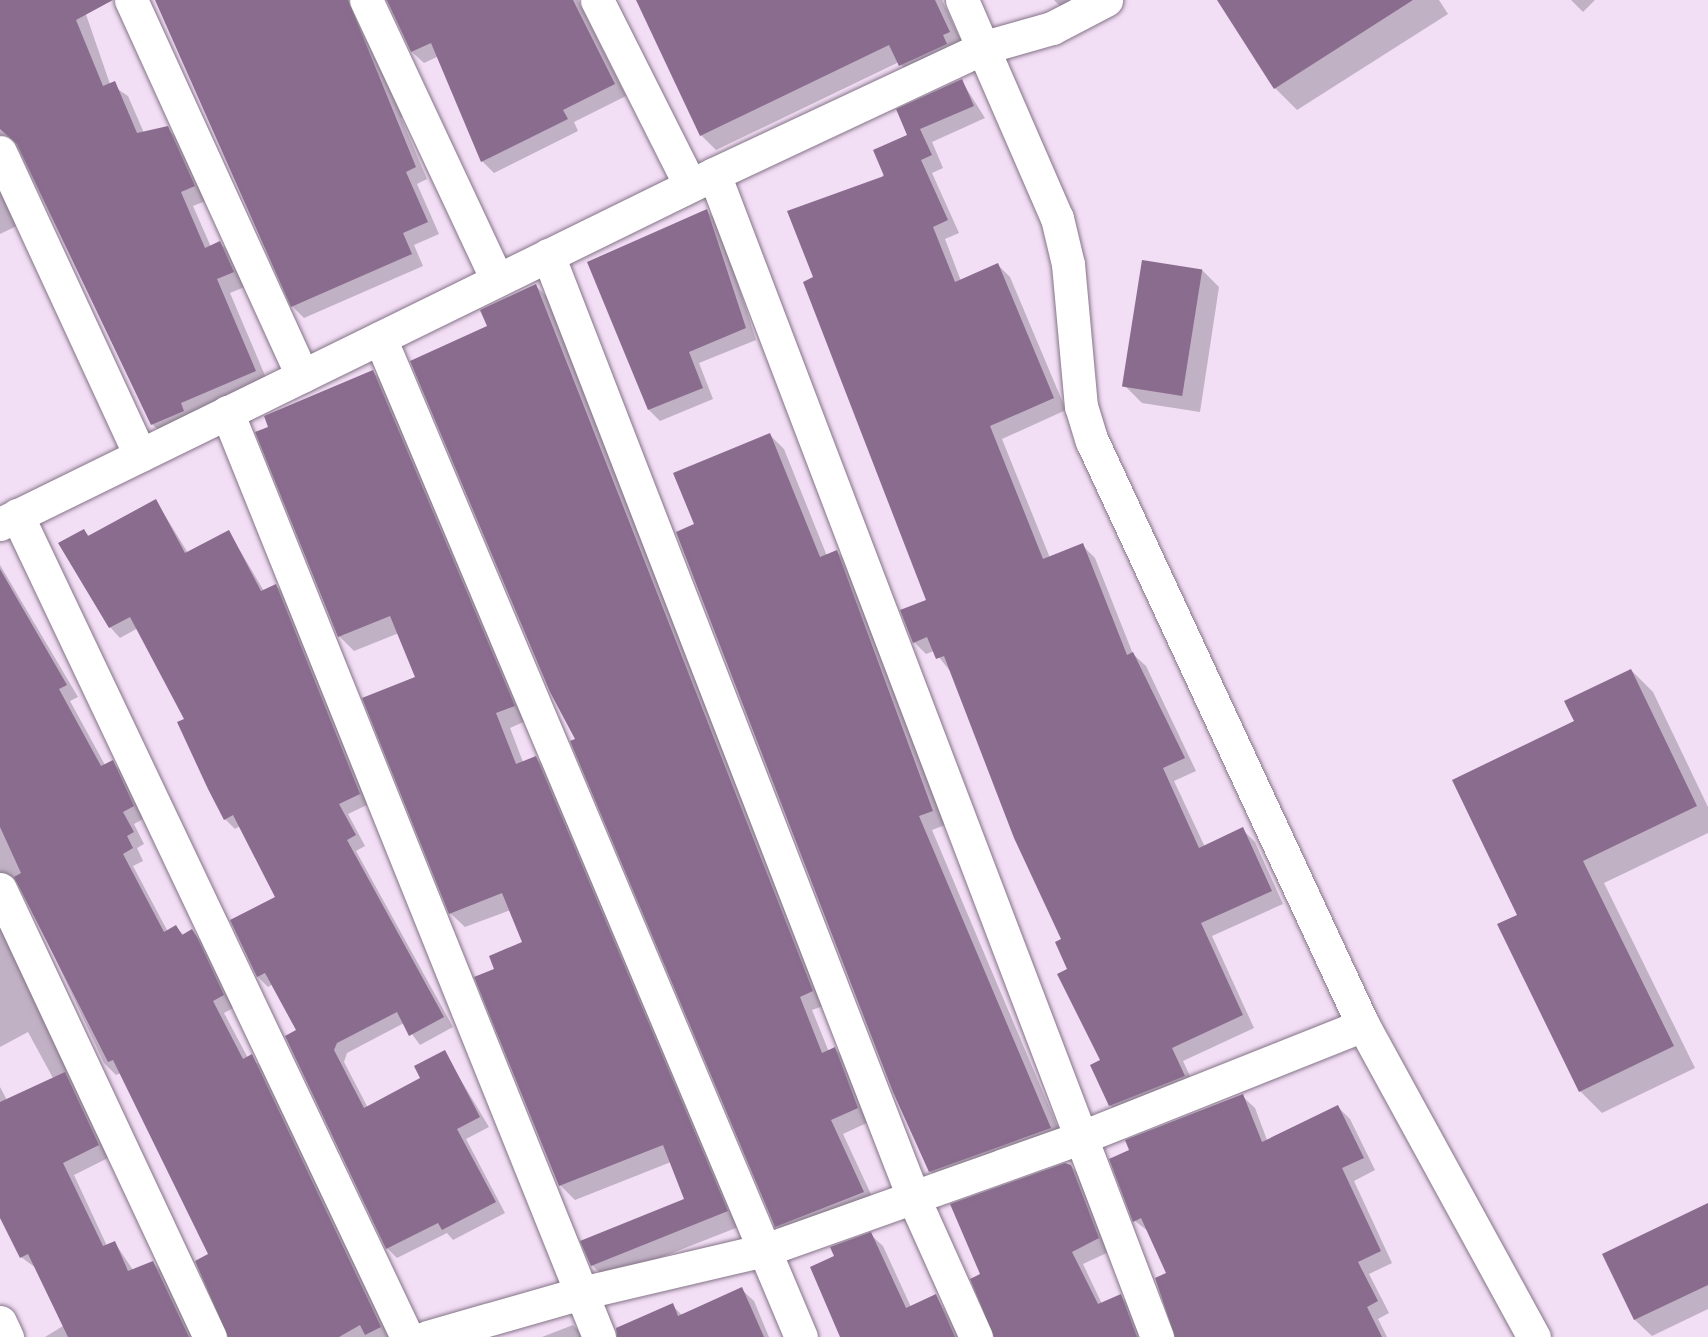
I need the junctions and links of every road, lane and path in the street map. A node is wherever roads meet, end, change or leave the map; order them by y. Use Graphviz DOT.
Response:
graph roads {
  1 [pos="131,0"];
  2 [pos="366,0"];
  3 [pos="597,0"];
  4 [pos="962,0"];
  5 [pos="1106,0"];
  6 [pos="985,47"];
  7 [pos="0,152"];
  8 [pos="702,179"];
  9 [pos="548,255"];
  10 [pos="497,280"];
  11 [pos="380,338"];
  12 [pos="302,376"];
  13 [pos="227,412"];
  14 [pos="140,455"];
  15 [pos="9,519"];
  16 [pos="0,890"];
  17 [pos="1363,1025"];
  18 [pos="1077,1139"];
  19 [pos="914,1199"];
  20 [pos="765,1250"];
  21 [pos="581,1293"];
  22 [pos="0,1322"];
  23 [pos="7,1337"];
  24 [pos="210,1337"];
  25 [pos="407,1337"];
  26 [pos="426,1337"];
  27 [pos="600,1337"];
  28 [pos="801,1337"];
  29 [pos="975,1337"];
  30 [pos="1157,1337"];
  31 [pos="1534,1337"];
  1 -- 12 [label="street"];
  2 -- 10 [label="street"];
  3 -- 8 [label="street"];
  4 -- 6 [label="street"];
  5 -- 6 [label="street"];
  6 -- 8 [label="street"];
  6 -- 17 [label="street"];
  7 -- 14 [label="street"];
  8 -- 9 [label="street"];
  8 -- 18 [label="street"];
  9 -- 10 [label="street"];
  9 -- 19 [label="street"];
  10 -- 11 [label="street"];
  11 -- 12 [label="street"];
  11 -- 20 [label="street"];
  12 -- 13 [label="street"];
  13 -- 14 [label="street"];
  13 -- 21 [label="street"];
  14 -- 15 [label="street"];
  15 -- 25 [label="street"];
  16 -- 24 [label="street"];
  17 -- 18 [label="street"];
  17 -- 31 [label="street"];
  18 -- 19 [label="street"];
  18 -- 30 [label="street"];
  19 -- 20 [label="street"];
  19 -- 29 [label="street"];
  20 -- 21 [label="street"];
  20 -- 28 [label="street"];
  21 -- 26 [label="street"];
  21 -- 27 [label="street"];
  22 -- 23 [label="street"];
}
